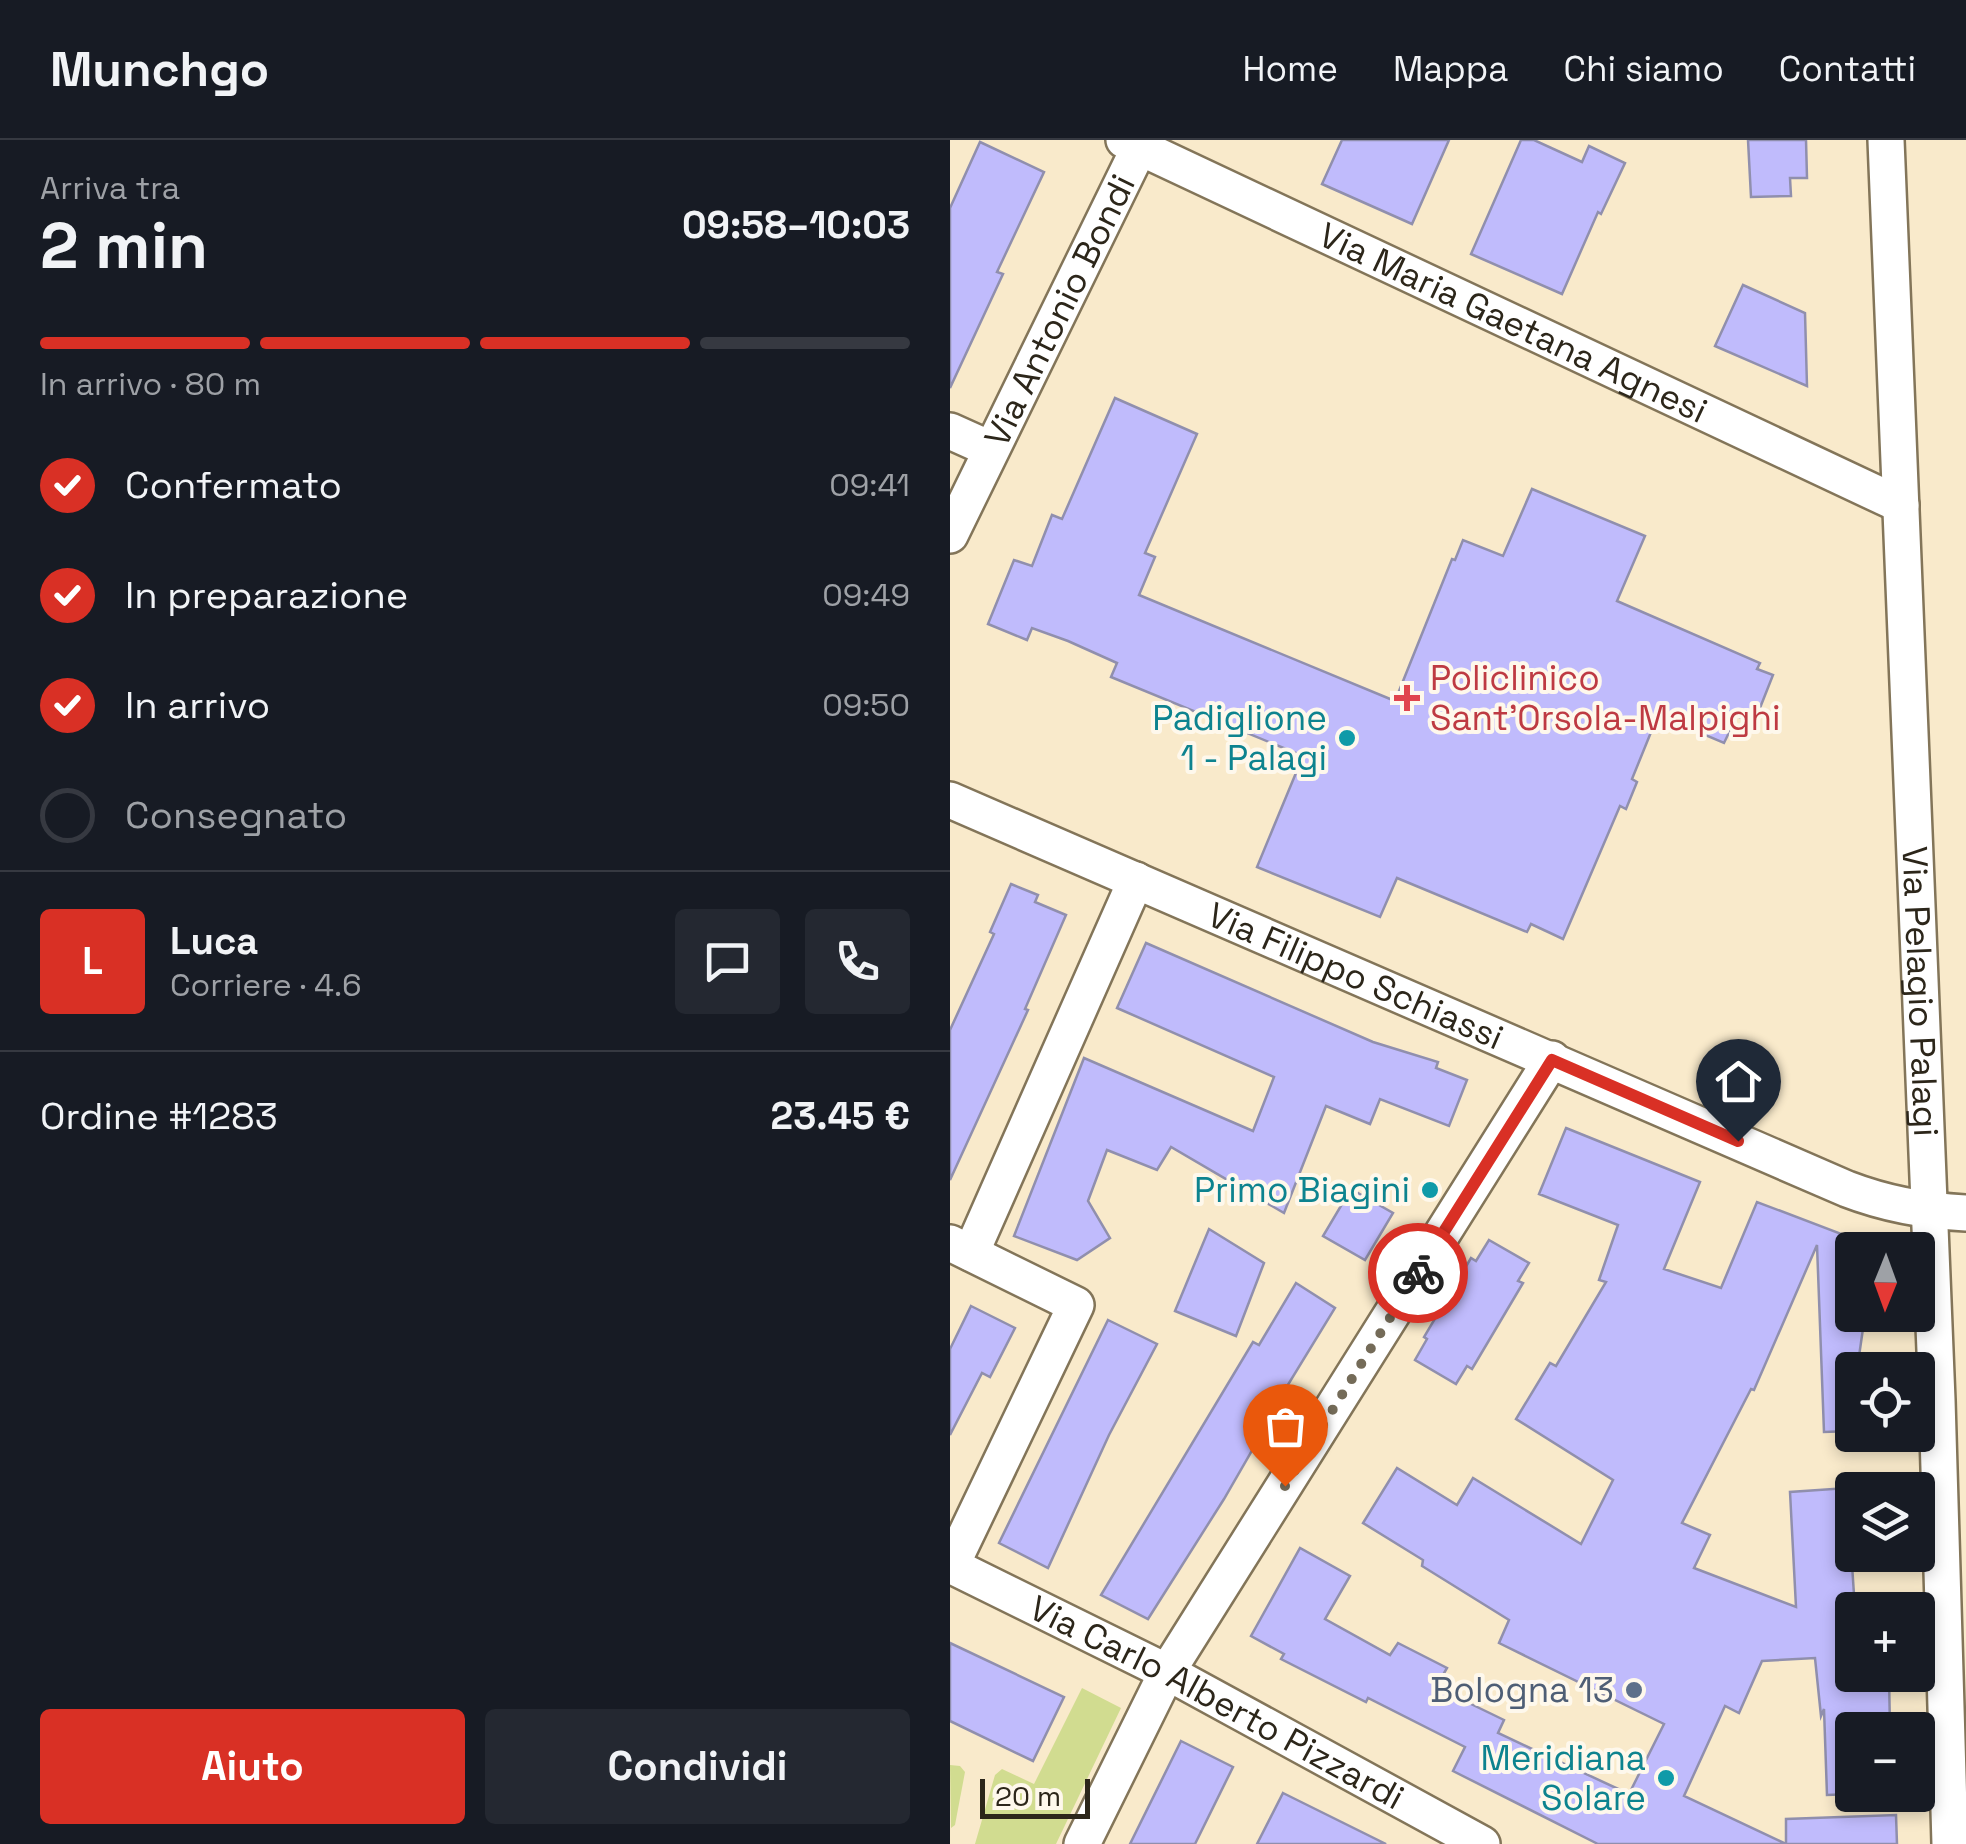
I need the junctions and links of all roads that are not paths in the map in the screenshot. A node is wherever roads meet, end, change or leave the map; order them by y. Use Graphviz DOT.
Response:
graph roads {
  1 [pos="1886,140"];
  2 [pos="1136,142"];
  3 [pos="950,431"];
  4 [pos="990,449"];
  5 [pos="1901,505"];
  6 [pos="950,535"];
  7 [pos="950,800"];
  8 [pos="1136,880"];
  9 [pos="1552,1060"];
  10 [pos="1929,1212"];
  11 [pos="1966,1213"];
  12 [pos="960,1248"];
  13 [pos="951,1565"];
  14 [pos="1167,1672"];
  15 [pos="1082,1844"];
  16 [pos="1482,1844"];
  17 [pos="1950,1844"];
  1 -- 5 [label="street, Via Pelagio Palagi"];
  2 -- 4 [label="street, Via Antonio Bondi"];
  2 -- 5 [label="street, Via Maria Gaetana Agnesi"];
  3 -- 4 [label="street"];
  4 -- 6 [label="street, Via Antonio Bondi"];
  5 -- 10 [label="street, Via Pelagio Palagi"];
  7 -- 8 [label="street, Via Filippo Schiassi"];
  8 -- 9 [label="street, Via Filippo Schiassi"];
  8 -- 12 [label="street"];
  9 -- 10 [label="street, Via Filippo Schiassi"];
  9 -- 14 [label="street"];
  10 -- 11 [label="street, Via Filippo Schiassi"];
  10 -- 17 [label="street, Via Pelagio Palagi"];
  12 -- 13 [label="street"];
  13 -- 14 [label="street, Via Carlo Alberto Pizzardi"];
  14 -- 15 [label="street"];
  14 -- 16 [label="street, Via Carlo Alberto Pizzardi"];
}
